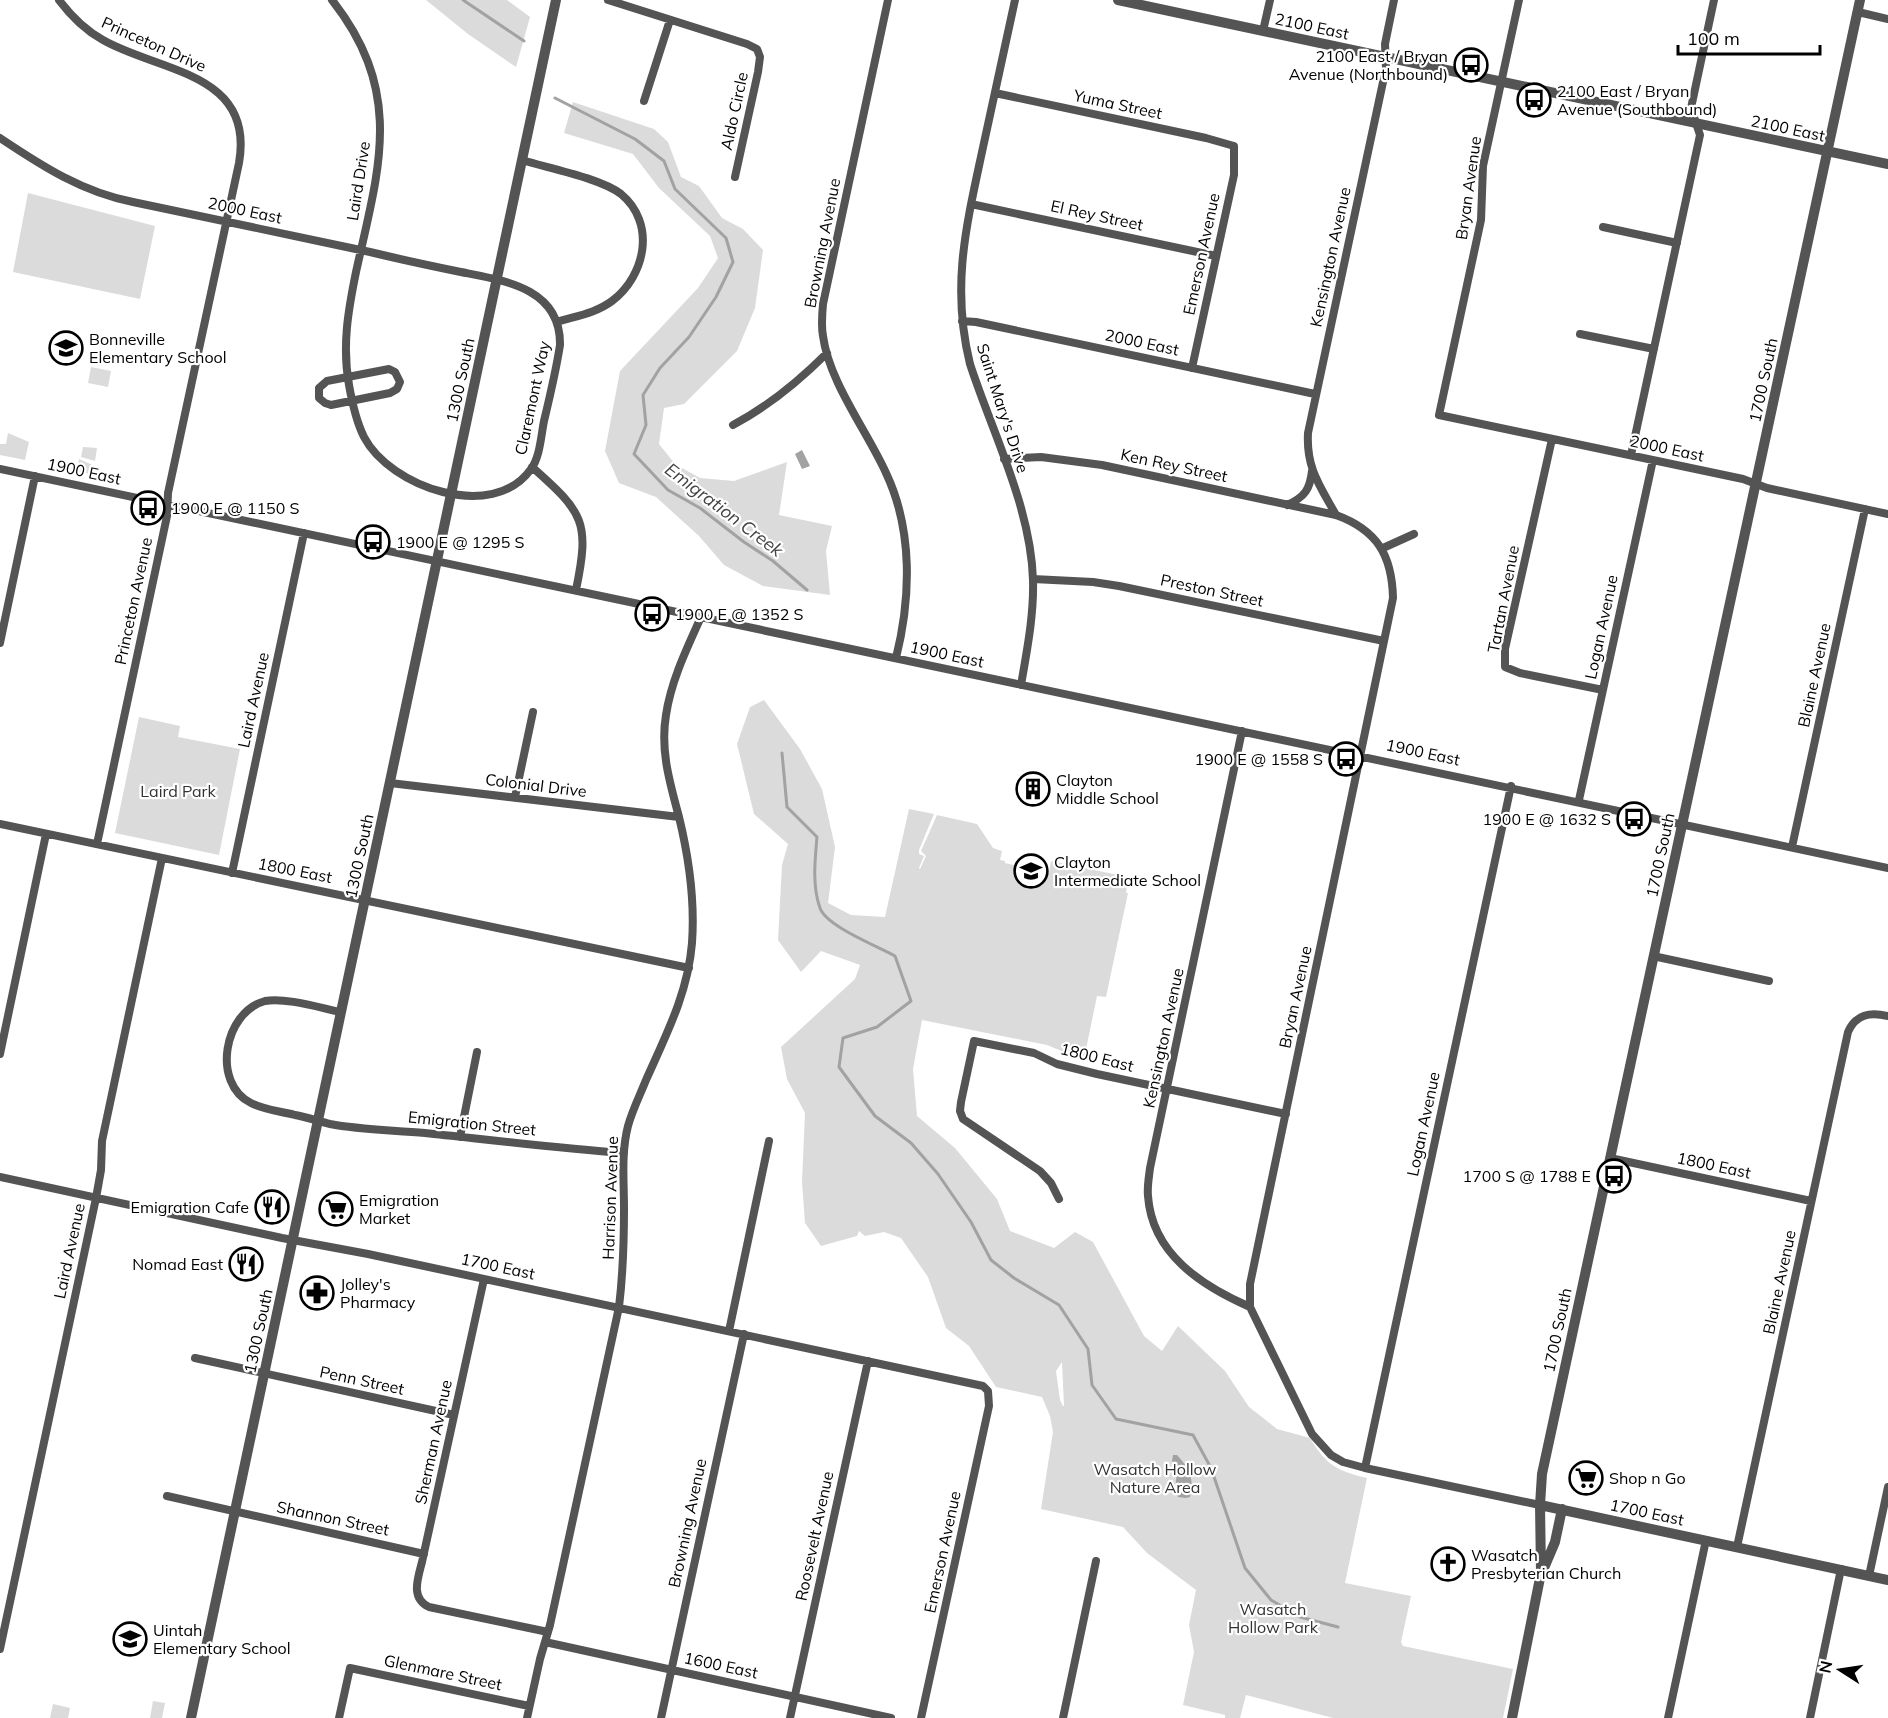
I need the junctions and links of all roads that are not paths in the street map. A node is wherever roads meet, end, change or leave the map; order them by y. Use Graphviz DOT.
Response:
graph roads {
  1 [pos="59,0"];
  2 [pos="332,0"];
  3 [pos="556,0"];
  4 [pos="608,0"];
  5 [pos="888,0"];
  6 [pos="1015,0"];
  7 [pos="1118,0"];
  8 [pos="1270,0"];
  9 [pos="1394,0"];
  10 [pos="1519,0"];
  11 [pos="1714,0"];
  12 [pos="1860,0"];
  13 [pos="1142,2"];
  14 [pos="1858,12"];
  15 [pos="1888,19"];
  16 [pos="670,20"];
  17 [pos="1263,31"];
  18 [pos="1385,57"];
  19 [pos="1502,81"];
  20 [pos="995,93"];
  21 [pos="644,101"];
  22 [pos="1695,122"];
  23 [pos="0,138"];
  24 [pos="1234,146"];
  25 [pos="1828,152"];
  26 [pos="522,160"];
  27 [pos="1888,164"];
  28 [pos="735,177"];
  29 [pos="971,204"];
  30 [pos="226,222"];
  31 [pos="1603,227"];
  32 [pos="1677,243"];
  33 [pos="361,250"];
  34 [pos="1216,256"];
  35 [pos="497,279"];
  36 [pos="557,321"];
  37 [pos="962,321"];
  38 [pos="1580,334"];
  39 [pos="1654,349"];
  40 [pos="826,354"];
  41 [pos="1192,368"];
  42 [pos="347,377"];
  43 [pos="1315,394"];
  44 [pos="352,401"];
  45 [pos="1439,415"];
  46 [pos="733,425"];
  47 [pos="1552,439"];
  48 [pos="1631,455"];
  49 [pos="1004,459"];
  50 [pos="1653,460"];
  51 [pos="532,467"];
  52 [pos="0,469"];
  53 [pos="1312,470"];
  54 [pos="35,476"];
  55 [pos="1756,483"];
  56 [pos="451,493"];
  57 [pos="167,504"];
  58 [pos="1287,505"];
  59 [pos="1865,509"];
  60 [pos="1888,514"];
  61 [pos="1336,515"];
  62 [pos="304,533"];
  63 [pos="1413,534"];
  64 [pos="1383,548"];
  65 [pos="437,561"];
  66 [pos="1033,579"];
  67 [pos="576,590"];
  68 [pos="701,617"];
  69 [pos="1384,641"];
  70 [pos="0,643"];
  71 [pos="896,658"];
  72 [pos="1021,685"];
  73 [pos="1603,690"];
  74 [pos="533,712"];
  75 [pos="1242,731"];
  76 [pos="1360,755"];
  77 [pos="390,783"];
  78 [pos="1511,786"];
  79 [pos="515,797"];
  80 [pos="1579,800"];
  81 [pos="679,817"];
  82 [pos="1682,823"];
  83 [pos="0,824"];
  84 [pos="46,834"];
  85 [pos="97,844"];
  86 [pos="1792,847"];
  87 [pos="162,858"];
  88 [pos="1888,867"];
  89 [pos="231,873"];
  90 [pos="365,899"];
  91 [pos="1653,956"];
  92 [pos="689,968"];
  93 [pos="1769,981"];
  94 [pos="341,1012"];
  95 [pos="1888,1016"];
  96 [pos="477,1052"];
  97 [pos="0,1054"];
  98 [pos="1167,1089"];
  99 [pos="1286,1114"];
  100 [pos="318,1120"];
  101 [pos="460,1137"];
  102 [pos="769,1142"];
  103 [pos="624,1153"];
  104 [pos="1610,1158"];
  105 [pos="0,1177"];
  106 [pos="96,1198"];
  107 [pos="1059,1199"];
  108 [pos="1811,1201"];
  109 [pos="293,1239"];
  110 [pos="484,1279"];
  111 [pos="619,1307"];
  112 [pos="1250,1307"];
  113 [pos="729,1331"];
  114 [pos="744,1334"];
  115 [pos="195,1359"];
  116 [pos="868,1361"];
  117 [pos="264,1374"];
  118 [pos="988,1391"];
  119 [pos="454,1415"];
  120 [pos="1365,1468"];
  121 [pos="1888,1487"];
  122 [pos="166,1496"];
  123 [pos="1540,1505"];
  124 [pos="1562,1509"];
  125 [pos="235,1512"];
  126 [pos="1706,1540"];
  127 [pos="1737,1547"];
  128 [pos="424,1554"];
  129 [pos="1096,1561"];
  130 [pos="1841,1569"];
  131 [pos="1541,1573"];
  132 [pos="1869,1576"];
  133 [pos="1888,1580"];
  134 [pos="548,1632"];
  135 [pos="545,1642"];
  136 [pos="0,1649"];
  137 [pos="671,1670"];
  138 [pos="795,1697"];
  139 [pos="529,1706"];
  140 [pos="191,1718"];
  141 [pos="339,1718"];
  142 [pos="527,1718"];
  143 [pos="661,1718"];
  144 [pos="790,1718"];
  145 [pos="891,1718"];
  146 [pos="921,1718"];
  147 [pos="1062,1718"];
  148 [pos="1512,1718"];
  149 [pos="1668,1718"];
  150 [pos="1810,1718"];
  1 -- 30 [label="street, Princeton Drive"];
  2 -- 33 [label="street, Laird Drive"];
  3 -- 26 [label="street, 1300 South"];
  4 -- 16 [label="street"];
  5 -- 40 [label="street, Browning Avenue"];
  6 -- 20 [label="street, Saint Mary's Drive"];
  7 -- 13 [label="street, 2100 East"];
  8 -- 17 [label="street"];
  9 -- 18 [label="street, Kensington Avenue"];
  10 -- 19 [label="street, Bryan Avenue"];
  11 -- 22 [label="street"];
  12 -- 14 [label="street, 1700 South"];
  13 -- 17 [label="street, 2100 East"];
  14 -- 15 [label="street"];
  14 -- 25 [label="street, 1700 South"];
  16 -- 21 [label="street"];
  16 -- 28 [label="street, Aldo Circle"];
  17 -- 18 [label="street, 2100 East"];
  18 -- 19 [label="street, 2100 East"];
  18 -- 43 [label="street, Kensington Avenue"];
  19 -- 22 [label="street, 2100 East"];
  19 -- 45 [label="street, Bryan Avenue"];
  20 -- 24 [label="street, Yuma Street"];
  20 -- 29 [label="street, Saint Mary's Drive"];
  22 -- 25 [label="street, 2100 East"];
  22 -- 32 [label="street"];
  23 -- 30 [label="street, 2000 East"];
  24 -- 34 [label="street, Emerson Avenue"];
  25 -- 27 [label="street, 2100 East"];
  25 -- 55 [label="street, 1700 South"];
  26 -- 35 [label="street, 1300 South"];
  26 -- 36 [label="street"];
  29 -- 34 [label="street, El Rey Street"];
  29 -- 37 [label="street, Saint Mary's Drive"];
  30 -- 33 [label="street, 2000 East"];
  30 -- 57 [label="street, Princeton Avenue"];
  31 -- 32 [label="street"];
  32 -- 39 [label="street"];
  33 -- 35 [label="street, 2000 East"];
  33 -- 42 [label="street, Laird Drive"];
  34 -- 41 [label="street, Emerson Avenue"];
  35 -- 36 [label="street, Claremont Way"];
  35 -- 56 [label="street, 1300 South"];
  36 -- 51 [label="street, Claremont Way"];
  37 -- 41 [label="street, 2000 East"];
  37 -- 49 [label="street, Saint Mary's Drive"];
  38 -- 39 [label="street"];
  39 -- 48 [label="street"];
  40 -- 46 [label="street"];
  40 -- 71 [label="street, Browning Avenue"];
  41 -- 43 [label="street, 2000 East"];
  42 -- 44 [label="street, Laird Drive"];
  42 -- 44 [label="street"];
  42 -- 44 [label="street"];
  43 -- 53 [label="street, Kensington Avenue"];
  44 -- 56 [label="street, Laird Drive"];
  45 -- 47 [label="street, 2000 East"];
  47 -- 48 [label="street, 2000 East"];
  47 -- 73 [label="street, Tartan Avenue"];
  48 -- 50 [label="street, 2000 East"];
  49 -- 58 [label="street, Ken Rey Street"];
  49 -- 66 [label="street, Saint Mary's Drive"];
  50 -- 55 [label="street, 2000 East"];
  50 -- 73 [label="street, Logan Avenue"];
  51 -- 56 [label="street, Claremont Way"];
  51 -- 67 [label="street"];
  52 -- 54 [label="street, 1900 East"];
  53 -- 58 [label="street"];
  53 -- 61 [label="street, Kensington Avenue"];
  54 -- 57 [label="street, 1900 East"];
  54 -- 70 [label="street"];
  55 -- 59 [label="street, 2000 East"];
  55 -- 82 [label="street, 1700 South"];
  56 -- 65 [label="street, 1300 South"];
  57 -- 62 [label="street, 1900 East"];
  57 -- 85 [label="street, Princeton Avenue"];
  58 -- 61 [label="street, Ken Rey Street"];
  59 -- 60 [label="street, 2000 East"];
  59 -- 86 [label="street, Blaine Avenue"];
  61 -- 64 [label="street, Bryan Avenue"];
  62 -- 65 [label="street, 1900 East"];
  62 -- 89 [label="street, Laird Avenue"];
  63 -- 64 [label="street"];
  64 -- 69 [label="street, Bryan Avenue"];
  65 -- 67 [label="street, 1900 East"];
  65 -- 77 [label="street, 1300 South"];
  66 -- 69 [label="street, Preston Street"];
  66 -- 72 [label="street, Saint Mary's Drive"];
  67 -- 68 [label="street, 1900 East"];
  68 -- 71 [label="street, 1900 East"];
  68 -- 81 [label="street, Harrison Avenue"];
  69 -- 76 [label="street, Bryan Avenue"];
  71 -- 72 [label="street, 1900 East"];
  72 -- 75 [label="street, 1900 East"];
  73 -- 80 [label="street, Logan Avenue"];
  74 -- 79 [label="street"];
  75 -- 76 [label="street, 1900 East"];
  75 -- 98 [label="street, Kensington Avenue"];
  76 -- 78 [label="street, 1900 East"];
  76 -- 99 [label="street, Bryan Avenue"];
  77 -- 79 [label="street, Colonial Drive"];
  77 -- 90 [label="street, 1300 South"];
  78 -- 80 [label="street, 1900 East"];
  78 -- 120 [label="street, Logan Avenue"];
  79 -- 81 [label="street, Colonial Drive"];
  80 -- 82 [label="street, 1900 East"];
  81 -- 92 [label="street, Harrison Avenue"];
  82 -- 86 [label="street, 1900 East"];
  82 -- 91 [label="street, 1700 South"];
  83 -- 84 [label="street, 1800 East"];
  84 -- 85 [label="street, 1800 East"];
  84 -- 97 [label="street"];
  85 -- 87 [label="street, 1800 East"];
  86 -- 88 [label="street, 1900 East"];
  87 -- 89 [label="street, 1800 East"];
  87 -- 106 [label="street, Laird Avenue"];
  89 -- 90 [label="street, 1800 East"];
  90 -- 92 [label="street, 1800 East"];
  90 -- 94 [label="street, 1300 South"];
  91 -- 93 [label="street"];
  91 -- 104 [label="street, 1700 South"];
  92 -- 103 [label="street, Harrison Avenue"];
  94 -- 100 [label="street, 1300 South"];
  94 -- 100 [label="street"];
  95 -- 108 [label="street, Blaine Avenue"];
  96 -- 101 [label="street"];
  98 -- 99 [label="street, 1800 East"];
  98 -- 107 [label="street, 1800 East"];
  98 -- 112 [label="street, Kensington Avenue"];
  99 -- 112 [label="street, Bryan Avenue"];
  100 -- 101 [label="street, Emigration Street"];
  100 -- 109 [label="street, 1300 South"];
  101 -- 103 [label="street, Emigration Street"];
  102 -- 113 [label="street"];
  103 -- 111 [label="street, Harrison Avenue"];
  104 -- 108 [label="street, 1800 East"];
  104 -- 123 [label="street, 1700 South"];
  105 -- 106 [label="street, 1700 East"];
  106 -- 109 [label="street, 1700 East"];
  106 -- 136 [label="street, Laird Avenue"];
  108 -- 127 [label="street, Blaine Avenue"];
  109 -- 110 [label="street, 1700 East"];
  109 -- 117 [label="street, 1300 South"];
  110 -- 111 [label="street, 1700 East"];
  110 -- 119 [label="street, Sherman Avenue"];
  111 -- 113 [label="street, 1700 East"];
  111 -- 134 [label="street, Harrison Avenue"];
  112 -- 120 [label="street, Bryan Avenue"];
  113 -- 114 [label="street, 1700 East"];
  114 -- 116 [label="street, 1700 East"];
  114 -- 137 [label="street, Browning Avenue"];
  115 -- 117 [label="street, Penn Street"];
  116 -- 118 [label="street, 1700 East"];
  116 -- 138 [label="street, Roosevelt Avenue"];
  117 -- 119 [label="street, Penn Street"];
  117 -- 125 [label="street, 1300 South"];
  118 -- 146 [label="street, Emerson Avenue"];
  119 -- 128 [label="street, Sherman Avenue"];
  120 -- 123 [label="street, 1700 East"];
  121 -- 132 [label="street"];
  122 -- 125 [label="street, Shannon Street"];
  123 -- 124 [label="street, 1700 East"];
  123 -- 131 [label="street, 1700 South"];
  124 -- 126 [label="street, 1700 East"];
  124 -- 131 [label="street"];
  125 -- 128 [label="street, Shannon Street"];
  125 -- 140 [label="street, 1300 South"];
  126 -- 127 [label="street, 1700 East"];
  126 -- 149 [label="street"];
  127 -- 130 [label="street, 1700 East"];
  128 -- 134 [label="street, Sherman Avenue"];
  129 -- 147 [label="street"];
  130 -- 132 [label="street, 1700 East"];
  130 -- 150 [label="street"];
  131 -- 148 [label="street, 1700 South"];
  132 -- 133 [label="street, 1700 East"];
  134 -- 135 [label="street, Harrison Avenue"];
  135 -- 137 [label="street, 1600 East"];
  135 -- 139 [label="street, Harrison Avenue"];
  137 -- 138 [label="street, 1600 East"];
  137 -- 143 [label="street, Browning Avenue"];
  138 -- 144 [label="street, Roosevelt Avenue"];
  138 -- 145 [label="street, 1600 East"];
  139 -- 141 [label="street, Glenmare Street"];
  139 -- 142 [label="street, Harrison Avenue"];
}
